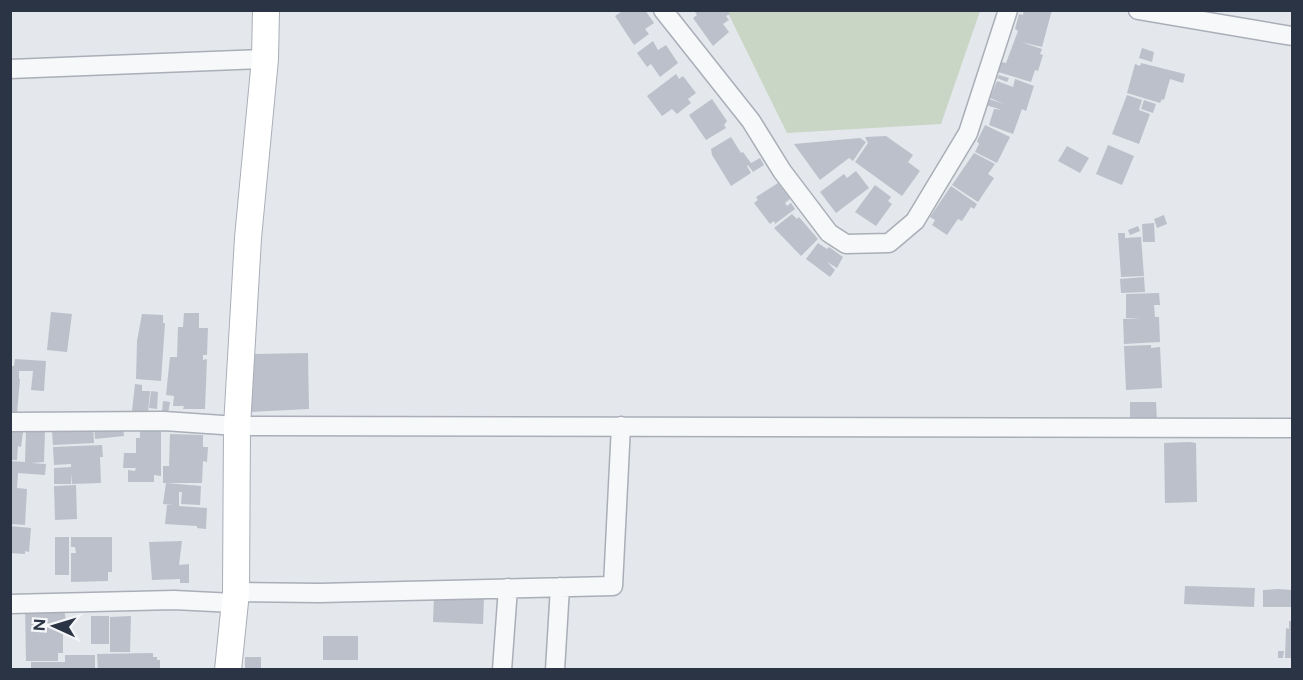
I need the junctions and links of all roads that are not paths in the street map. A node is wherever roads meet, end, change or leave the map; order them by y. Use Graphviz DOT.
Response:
graph roads {
  1 [pos="266,10"];
  2 [pos="663,10"];
  3 [pos="1008,10"];
  4 [pos="1138,10"];
  5 [pos="1293,36"];
  6 [pos="265,59"];
  7 [pos="10,69"];
  8 [pos="10,422"];
  9 [pos="237,426"];
  10 [pos="621,426"];
  11 [pos="1293,428"];
  12 [pos="560,587"];
  13 [pos="508,588"];
  14 [pos="235,598"];
  15 [pos="10,604"];
  16 [pos="228,669"];
  17 [pos="502,669"];
  18 [pos="555,669"];
  1 -- 6 [label="street"];
  2 -- 3 [label="street"];
  4 -- 5 [label="street"];
  6 -- 7 [label="street"];
  6 -- 9 [label="street"];
  8 -- 9 [label="street"];
  9 -- 10 [label="street"];
  9 -- 14 [label="street"];
  10 -- 11 [label="street"];
  10 -- 12 [label="street"];
  12 -- 13 [label="street"];
  12 -- 18 [label="street"];
  13 -- 14 [label="street"];
  13 -- 17 [label="street"];
  14 -- 15 [label="street"];
  14 -- 16 [label="street"];
}
